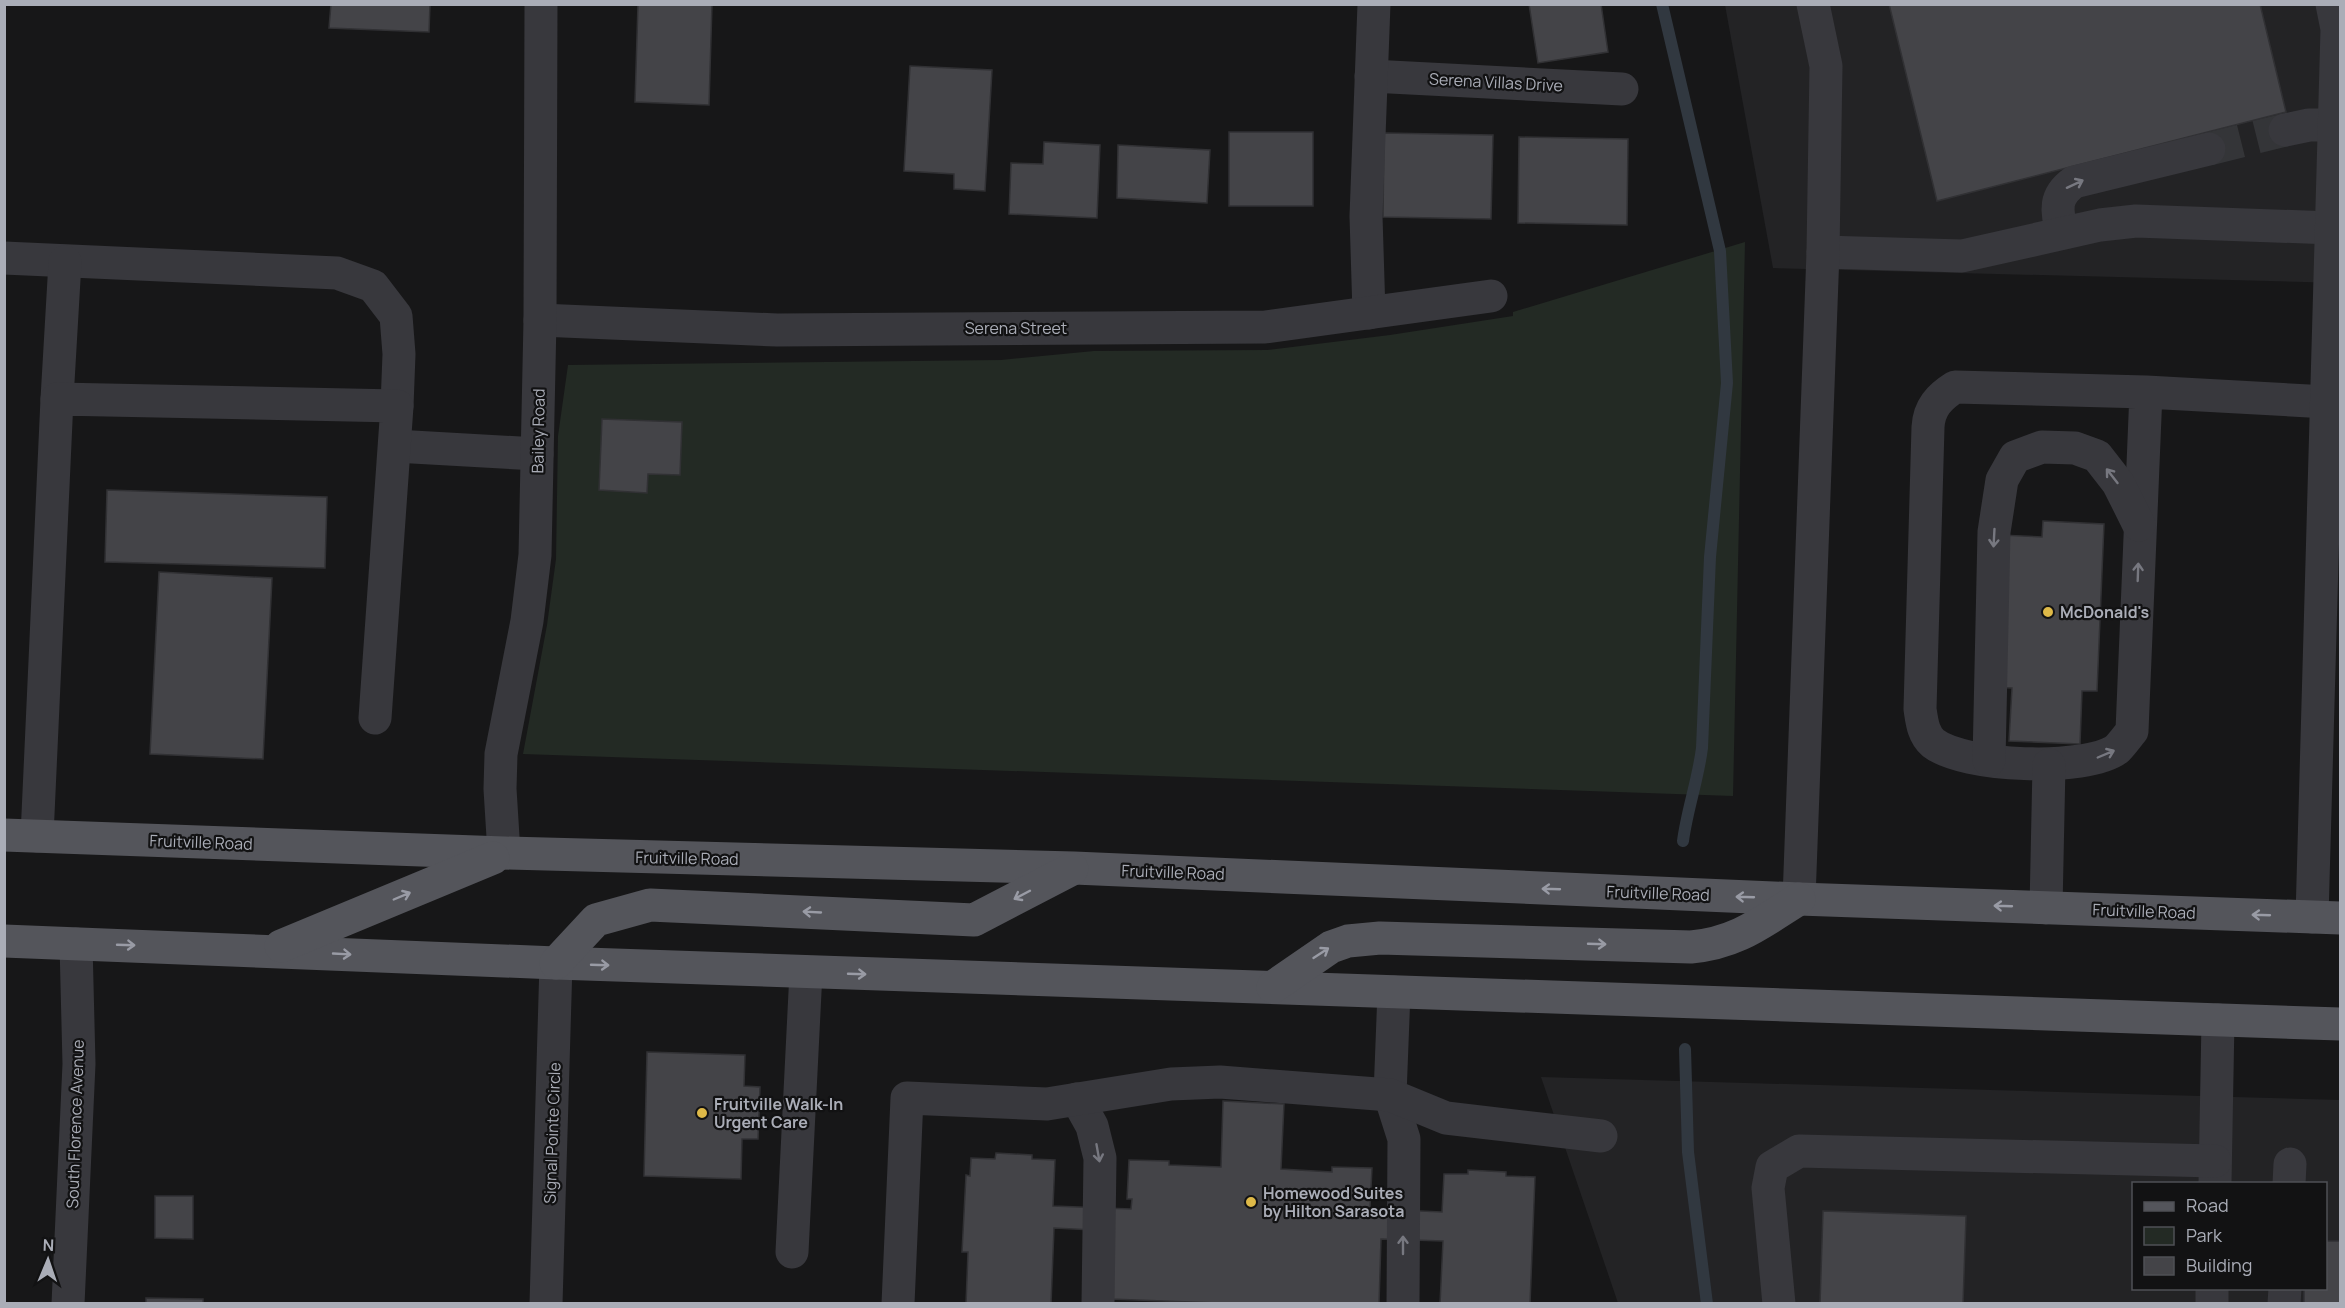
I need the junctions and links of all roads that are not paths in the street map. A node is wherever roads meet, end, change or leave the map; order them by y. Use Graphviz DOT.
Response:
graph roads {
  1 [pos="541,4"];
  2 [pos="1374,4"];
  3 [pos="1813,4"];
  4 [pos="2336,21"];
  5 [pos="1371,76"];
  6 [pos="1622,89"];
  7 [pos="2334,124"];
  8 [pos="2285,130"];
  9 [pos="2209,148"];
  10 [pos="2332,228"];
  11 [pos="2062,234"];
  12 [pos="1823,252"];
  13 [pos="4,258"];
  14 [pos="65,262"];
  15 [pos="1491,296"];
  16 [pos="1369,313"];
  17 [pos="540,320"];
  18 [pos="2146,392"];
  19 [pos="57,399"];
  20 [pos="2327,402"];
  21 [pos="397,406"];
  22 [pos="395,446"];
  23 [pos="537,454"];
  24 [pos="2332,523"];
  25 [pos="2140,527"];
  26 [pos="375,718"];
  27 [pos="2329,723"];
  28 [pos="1989,760"];
  29 [pos="2049,765"];
  30 [pos="4,835"];
  31 [pos="37,836"];
  32 [pos="504,853"];
  33 [pos="1074,868"];
  34 [pos="1799,899"];
  35 [pos="2046,908"];
  36 [pos="2326,918"];
  37 [pos="4,942"];
  38 [pos="76,944"];
  39 [pos="271,950"];
  40 [pos="556,963"];
  41 [pos="806,972"];
  42 [pos="1274,987"];
  43 [pos="1394,992"];
  44 [pos="2218,1020"];
  45 [pos="2340,1024"];
  46 [pos="1390,1095"];
  47 [pos="1077,1099"];
  48 [pos="1601,1136"];
  49 [pos="2215,1172"];
  50 [pos="792,1252"];
  51 [pos="68,1304"];
  52 [pos="546,1304"];
  53 [pos="898,1304"];
  54 [pos="1098,1304"];
  55 [pos="1403,1304"];
  56 [pos="1779,1304"];
  1 -- 17 [label="street, Bailey Road"];
  2 -- 5 [label="street"];
  3 -- 12 [label="street"];
  4 -- 7 [label="street"];
  5 -- 6 [label="street, Serena Villas Drive"];
  5 -- 16 [label="street"];
  7 -- 8 [label="street"];
  7 -- 10 [label="street"];
  11 -- 9 [label="street, one-way"];
  10 -- 11 [label="street"];
  10 -- 20 [label="street"];
  11 -- 12 [label="street"];
  12 -- 34 [label="street"];
  13 -- 14 [label="street"];
  14 -- 19 [label="street"];
  14 -- 21 [label="street"];
  15 -- 16 [label="street, Serena Street"];
  16 -- 17 [label="street, Serena Street"];
  17 -- 23 [label="street, Bailey Road"];
  18 -- 20 [label="street"];
  18 -- 25 [label="street"];
  18 -- 28 [label="street"];
  19 -- 21 [label="street"];
  19 -- 31 [label="street"];
  20 -- 24 [label="street"];
  21 -- 22 [label="street"];
  22 -- 23 [label="street"];
  22 -- 26 [label="street"];
  23 -- 32 [label="street, Bailey Road"];
  24 -- 27 [label="street"];
  25 -- 28 [label="street, one-way"];
  29 -- 25 [label="street, one-way"];
  27 -- 36 [label="street"];
  28 -- 29 [label="street"];
  29 -- 35 [label="street"];
  30 -- 31 [label="main road, Fruitville Road"];
  31 -- 32 [label="main road, Fruitville Road"];
  32 -- 33 [label="main road, Fruitville Road"];
  39 -- 32 [label="main road, one-way"];
  34 -- 33 [label="main road, Fruitville Road, one-way"];
  33 -- 40 [label="main road, one-way"];
  35 -- 34 [label="main road, Fruitville Road, one-way"];
  42 -- 34 [label="main road, one-way"];
  36 -- 35 [label="main road, Fruitville Road, one-way"];
  37 -- 38 [label="main road"];
  38 -- 39 [label="main road, one-way"];
  38 -- 51 [label="street, South Florence Avenue"];
  39 -- 40 [label="main road, one-way"];
  40 -- 41 [label="main road, one-way"];
  40 -- 52 [label="street, Signal Pointe Circle"];
  41 -- 42 [label="main road, one-way"];
  41 -- 50 [label="street"];
  42 -- 43 [label="main road"];
  43 -- 44 [label="main road"];
  43 -- 46 [label="street"];
  44 -- 45 [label="main road"];
  44 -- 49 [label="street"];
  46 -- 47 [label="street"];
  46 -- 48 [label="street"];
  55 -- 46 [label="street, one-way"];
  47 -- 53 [label="street"];
  47 -- 54 [label="street, one-way"];
  49 -- 56 [label="street"];
}
